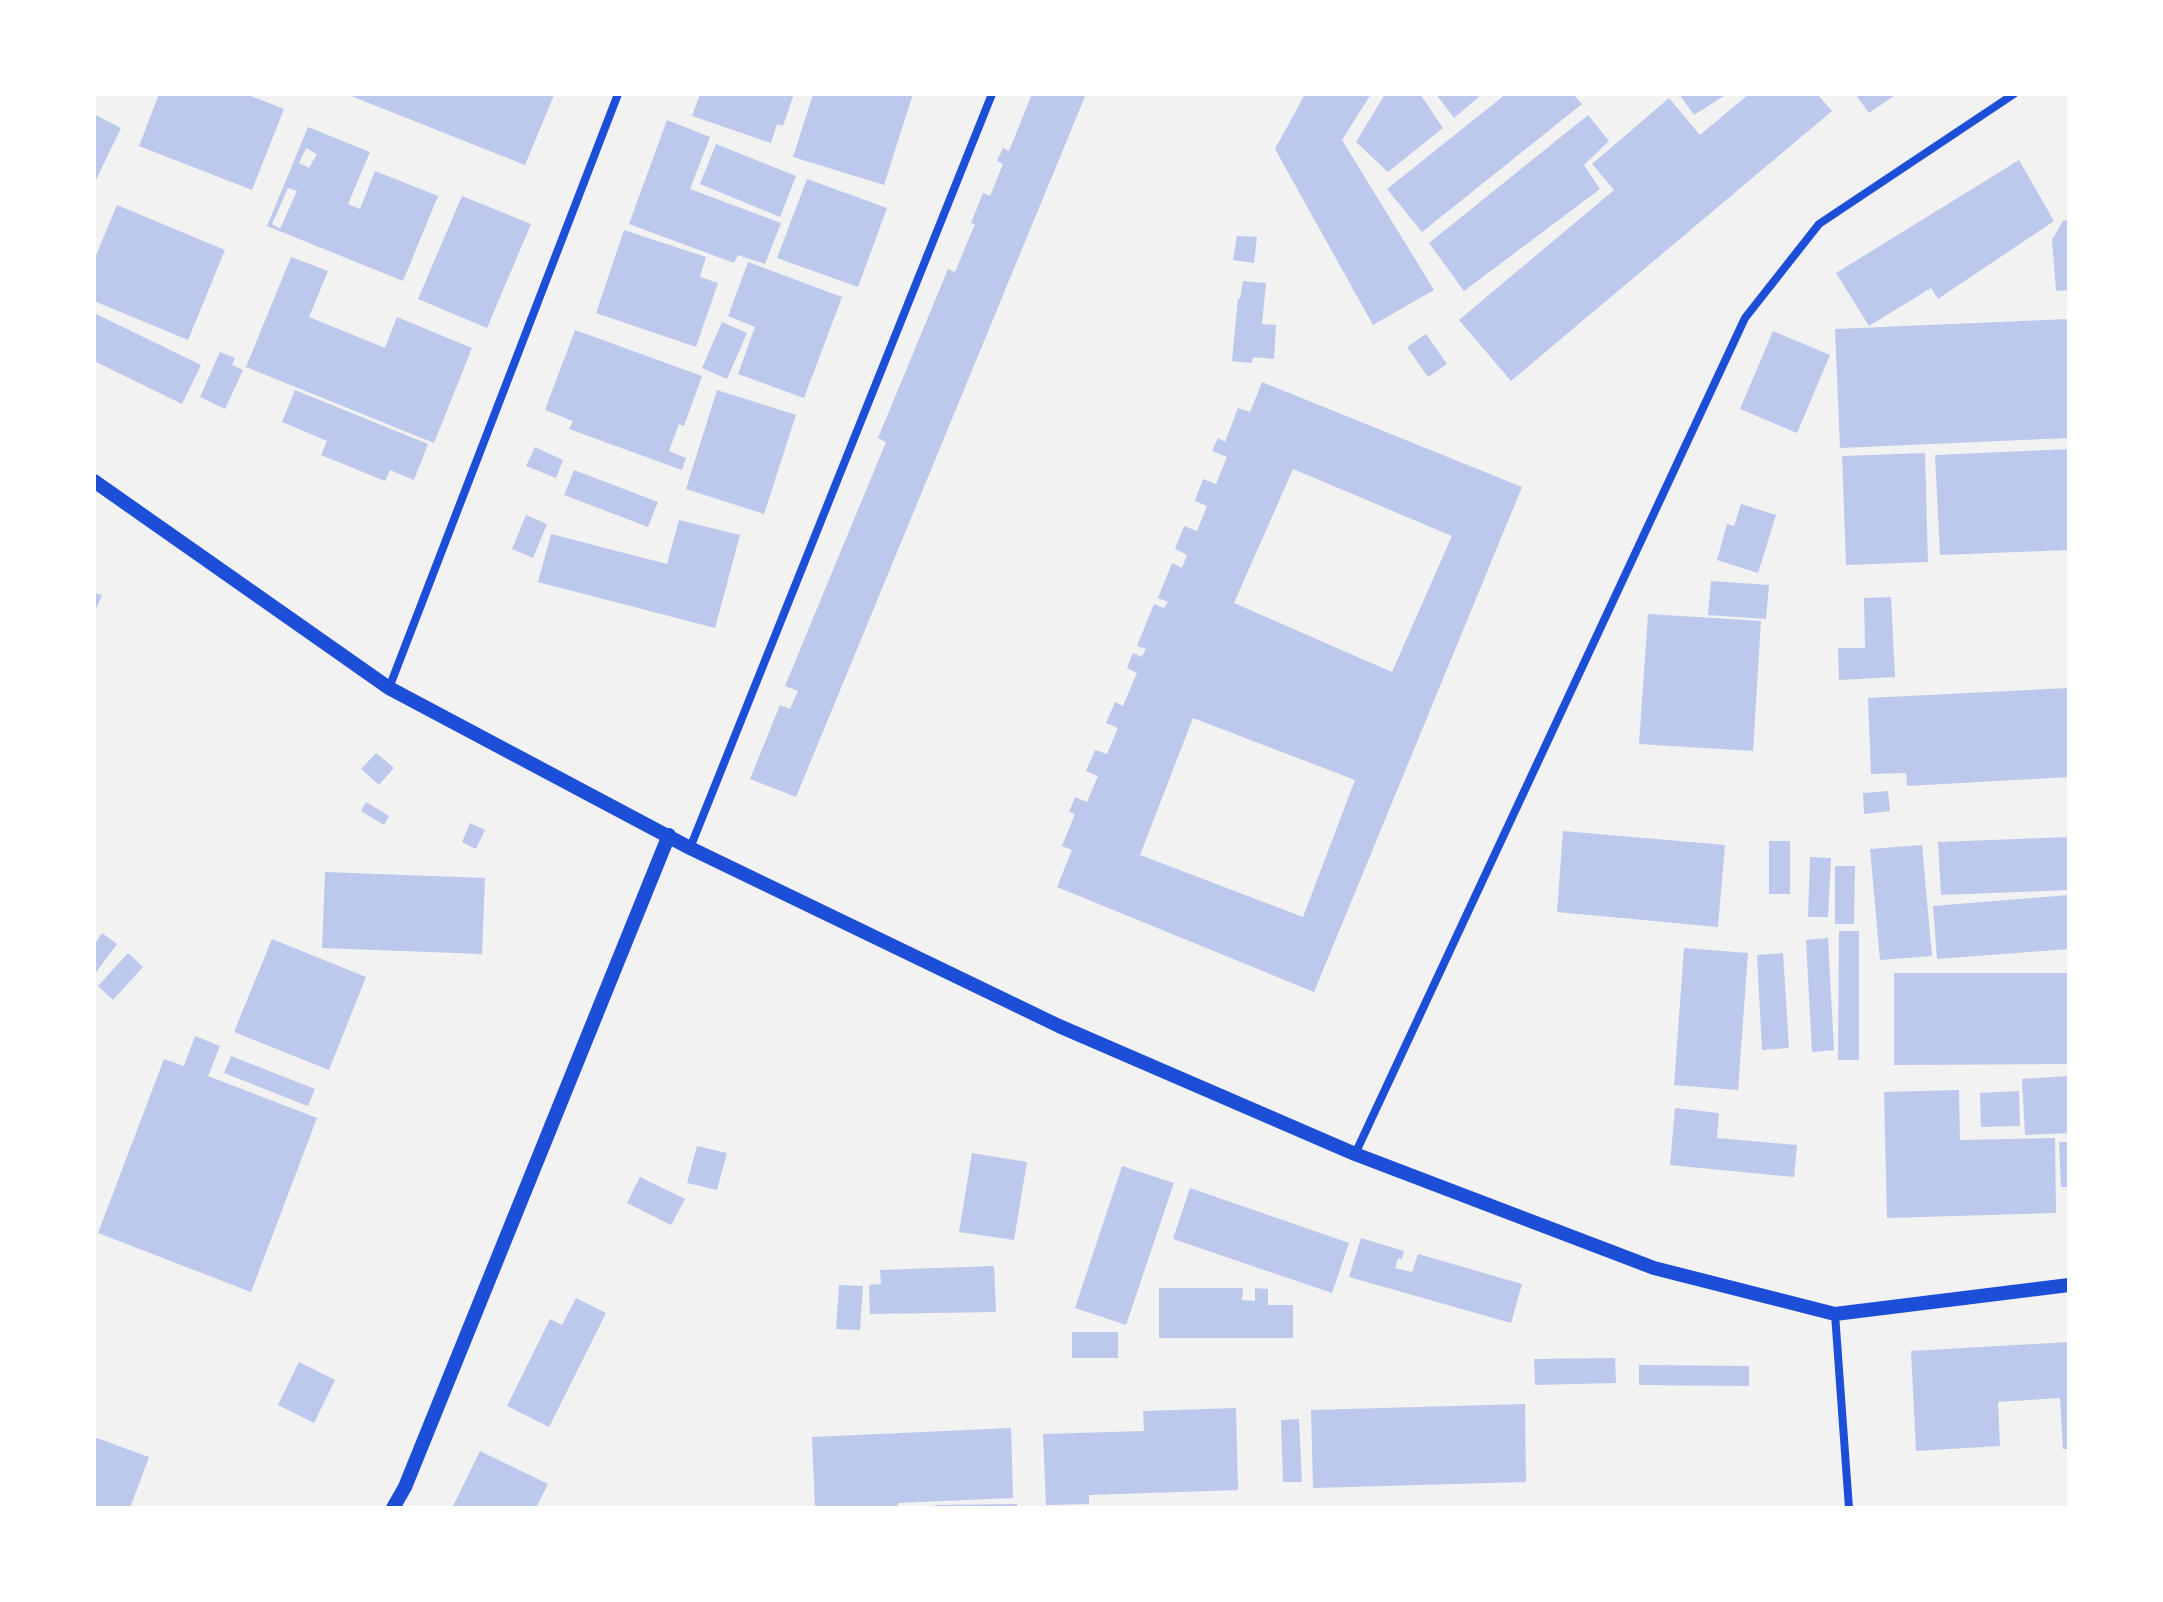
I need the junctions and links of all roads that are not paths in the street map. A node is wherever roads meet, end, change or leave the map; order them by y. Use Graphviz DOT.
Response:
graph roads {
  1 [pos="618,94"];
  2 [pos="992,94"];
  3 [pos="2014,94"];
  4 [pos="94,481"];
  5 [pos="389,688"];
  6 [pos="669,835"];
  7 [pos="690,848"];
  8 [pos="1355,1154"];
  9 [pos="2069,1285"];
  10 [pos="1835,1314"];
  11 [pos="393,1508"];
  12 [pos="1849,1508"];
  1 -- 5 [label="street"];
  2 -- 7 [label="street"];
  3 -- 8 [label="street"];
  4 -- 5 [label="street"];
  5 -- 6 [label="street"];
  6 -- 7 [label="street"];
  6 -- 11 [label="street"];
  7 -- 8 [label="street"];
  8 -- 10 [label="street"];
  9 -- 10 [label="street"];
  10 -- 12 [label="street"];
}
